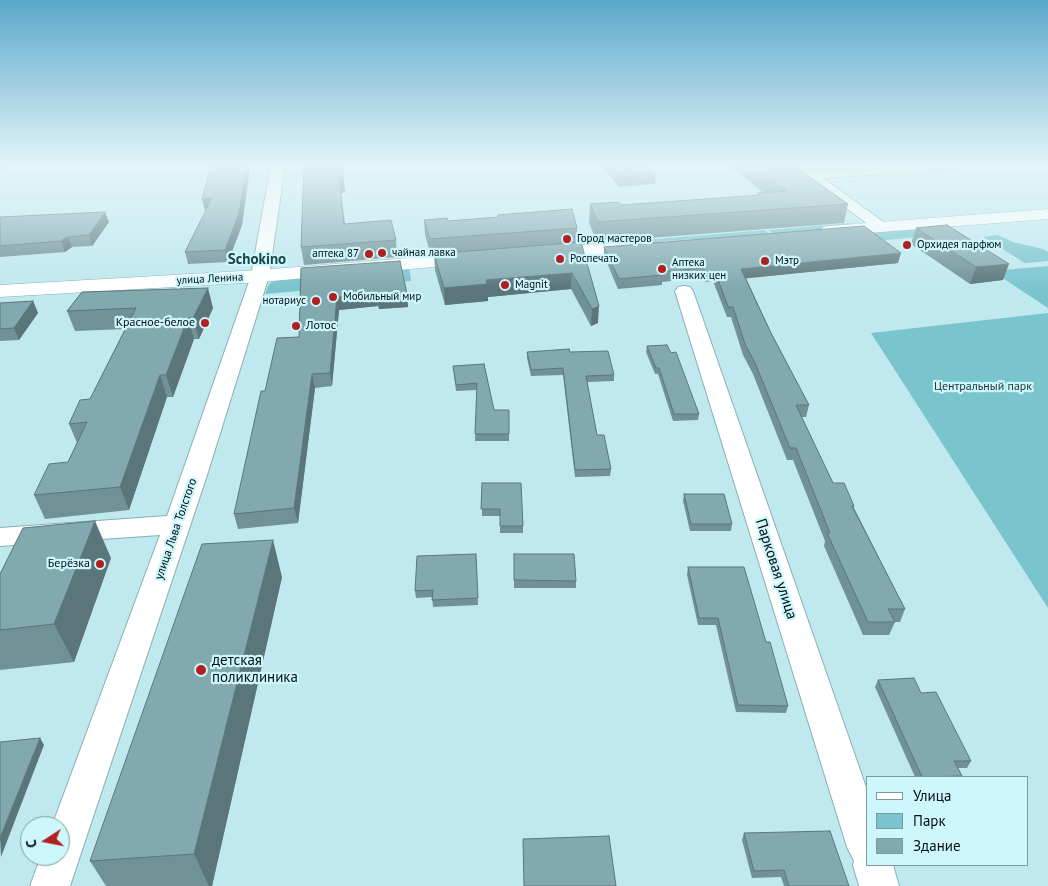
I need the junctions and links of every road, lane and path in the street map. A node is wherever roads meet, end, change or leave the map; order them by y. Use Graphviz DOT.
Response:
graph roads {
  1 [pos="271,206"];
  2 [pos="853,206"];
  3 [pos="1048,214"];
  4 [pos="881,227"];
  5 [pos="809,233"];
  6 [pos="656,245"];
  7 [pos="532,255"];
  8 [pos="493,258"];
  9 [pos="260,276"];
  10 [pos="0,291"];
  11 [pos="684,291"];
  12 [pos="177,525"];
  13 [pos="0,537"];
  14 [pos="866,844"];
  15 [pos="872,866"];
  16 [pos="50,886"];
  17 [pos="880,886"];
  1 -- 9 [label="street, улица Льва Толстого"];
  2 -- 4 [label="street"];
  3 -- 4 [label="street"];
  4 -- 5 [label="street"];
  6 -- 7 [label="street"];
  8 -- 9 [label="street, улица Ленина"];
  9 -- 10 [label="street, улица Ленина"];
  9 -- 12 [label="street, улица Льва Толстого"];
  11 -- 14 [label="street, Парковая улица"];
  12 -- 13 [label="street"];
  12 -- 16 [label="street, улица Льва Толстого"];
  15 -- 17 [label="street"];
}
